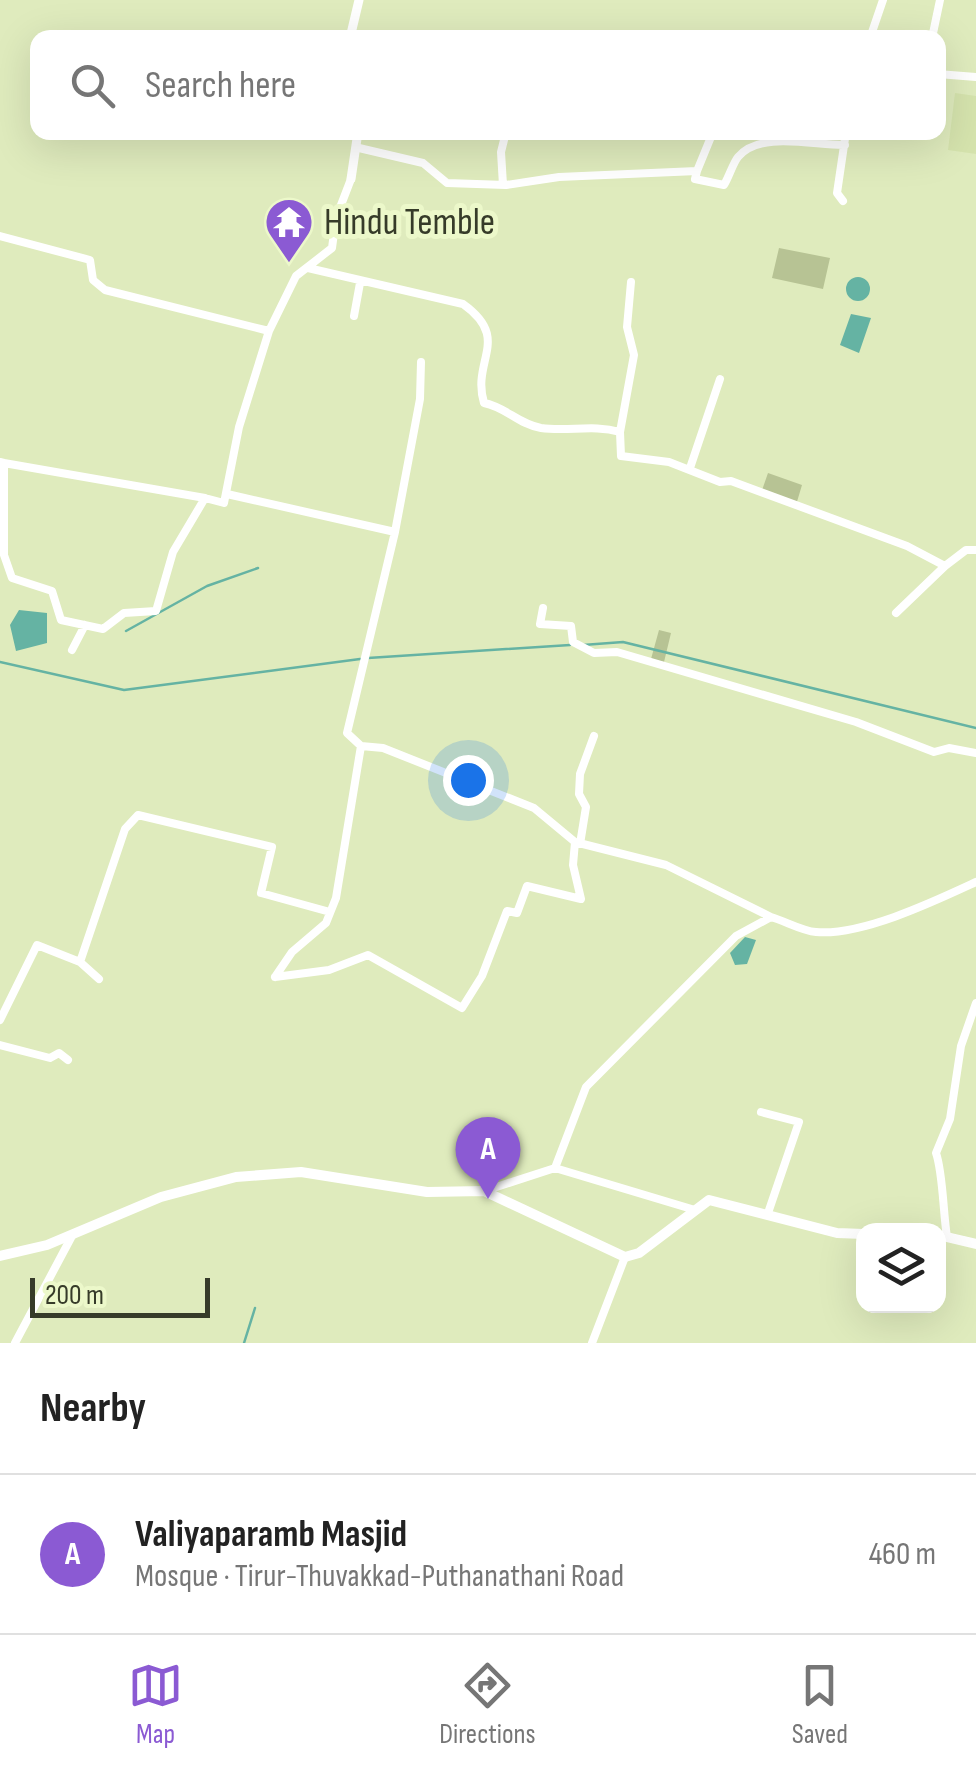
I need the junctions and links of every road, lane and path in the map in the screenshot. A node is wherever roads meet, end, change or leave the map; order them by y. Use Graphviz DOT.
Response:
graph roads {
  1 [pos="359,0"];
  2 [pos="883,0"];
  3 [pos="940,0"];
  4 [pos="352,30"];
  5 [pos="873,30"];
  6 [pos="934,30"];
  7 [pos="946,75"];
  8 [pos="976,77"];
  9 [pos="358,140"];
  10 [pos="504,140"];
  11 [pos="710,140"];
  12 [pos="776,140"];
  13 [pos="793,140"];
  14 [pos="846,140"];
  15 [pos="846,144"];
  16 [pos="358,148"];
  17 [pos="697,171"];
  18 [pos="351,178"];
  19 [pos="503,185"];
  20 [pos="843,200"];
  21 [pos="0,236"];
  22 [pos="308,268"];
  23 [pos="631,282"];
  24 [pos="360,283"];
  25 [pos="354,316"];
  26 [pos="269,332"];
  27 [pos="421,362"];
  28 [pos="720,379"];
  29 [pos="620,432"];
  30 [pos="2,462"];
  31 [pos="690,468"];
  32 [pos="226,494"];
  33 [pos="205,498"];
  34 [pos="395,532"];
  35 [pos="976,550"];
  36 [pos="945,566"];
  37 [pos="543,608"];
  38 [pos="896,613"];
  39 [pos="84,625"];
  40 [pos="72,650"];
  41 [pos="594,736"];
  42 [pos="361,746"];
  43 [pos="976,753"];
  44 [pos="578,843"];
  45 [pos="976,882"];
  46 [pos="330,912"];
  47 [pos="771,916"];
  48 [pos="80,962"];
  49 [pos="99,979"];
  50 [pos="976,1002"];
  51 [pos="0,1020"];
  52 [pos="0,1046"];
  53 [pos="68,1060"];
  54 [pos="760,1112"];
  55 [pos="555,1168"];
  56 [pos="484,1192"];
  57 [pos="695,1210"];
  58 [pos="768,1214"];
  59 [pos="942,1223"];
  60 [pos="73,1234"];
  61 [pos="856,1234"];
  62 [pos="946,1237"];
  63 [pos="976,1244"];
  64 [pos="0,1256"];
  65 [pos="625,1257"];
  66 [pos="15,1343"];
  67 [pos="592,1343"];
  1 -- 4 [label="street"];
  2 -- 5 [label="street"];
  3 -- 6 [label="street"];
  7 -- 8 [label="street"];
  9 -- 16 [label="street"];
  10 -- 19 [label="street"];
  11 -- 17 [label="street"];
  12 -- 17 [label="street"];
  13 -- 15 [label="street"];
  14 -- 15 [label="street"];
  15 -- 20 [label="street"];
  16 -- 18 [label="street"];
  16 -- 19 [label="street"];
  17 -- 19 [label="street"];
  18 -- 22 [label="street"];
  21 -- 26 [label="street"];
  22 -- 24 [label="street"];
  22 -- 26 [label="street"];
  23 -- 29 [label="street"];
  24 -- 25 [label="street"];
  24 -- 29 [label="street"];
  26 -- 32 [label="street"];
  27 -- 34 [label="street"];
  28 -- 31 [label="street"];
  29 -- 31 [label="street"];
  30 -- 33 [label="street"];
  30 -- 39 [label="street"];
  31 -- 36 [label="street"];
  32 -- 33 [label="street"];
  32 -- 34 [label="street"];
  33 -- 39 [label="street"];
  34 -- 42 [label="street"];
  35 -- 36 [label="street"];
  36 -- 38 [label="street"];
  37 -- 43 [label="street"];
  39 -- 40 [label="street"];
  41 -- 44 [label="street"];
  42 -- 44 [label="street"];
  42 -- 46 [label="street"];
  44 -- 46 [label="street"];
  44 -- 47 [label="street"];
  45 -- 47 [label="street"];
  46 -- 48 [label="street"];
  47 -- 55 [label="street"];
  48 -- 49 [label="street"];
  48 -- 51 [label="street"];
  50 -- 59 [label="street"];
  52 -- 53 [label="street"];
  54 -- 58 [label="street"];
  55 -- 56 [label="street"];
  55 -- 57 [label="street"];
  56 -- 60 [label="main road"];
  56 -- 65 [label="main road"];
  57 -- 58 [label="main road"];
  57 -- 65 [label="main road"];
  58 -- 61 [label="main road"];
  60 -- 64 [label="main road"];
  60 -- 66 [label="street"];
  62 -- 63 [label="main road"];
  65 -- 67 [label="street"];
}
